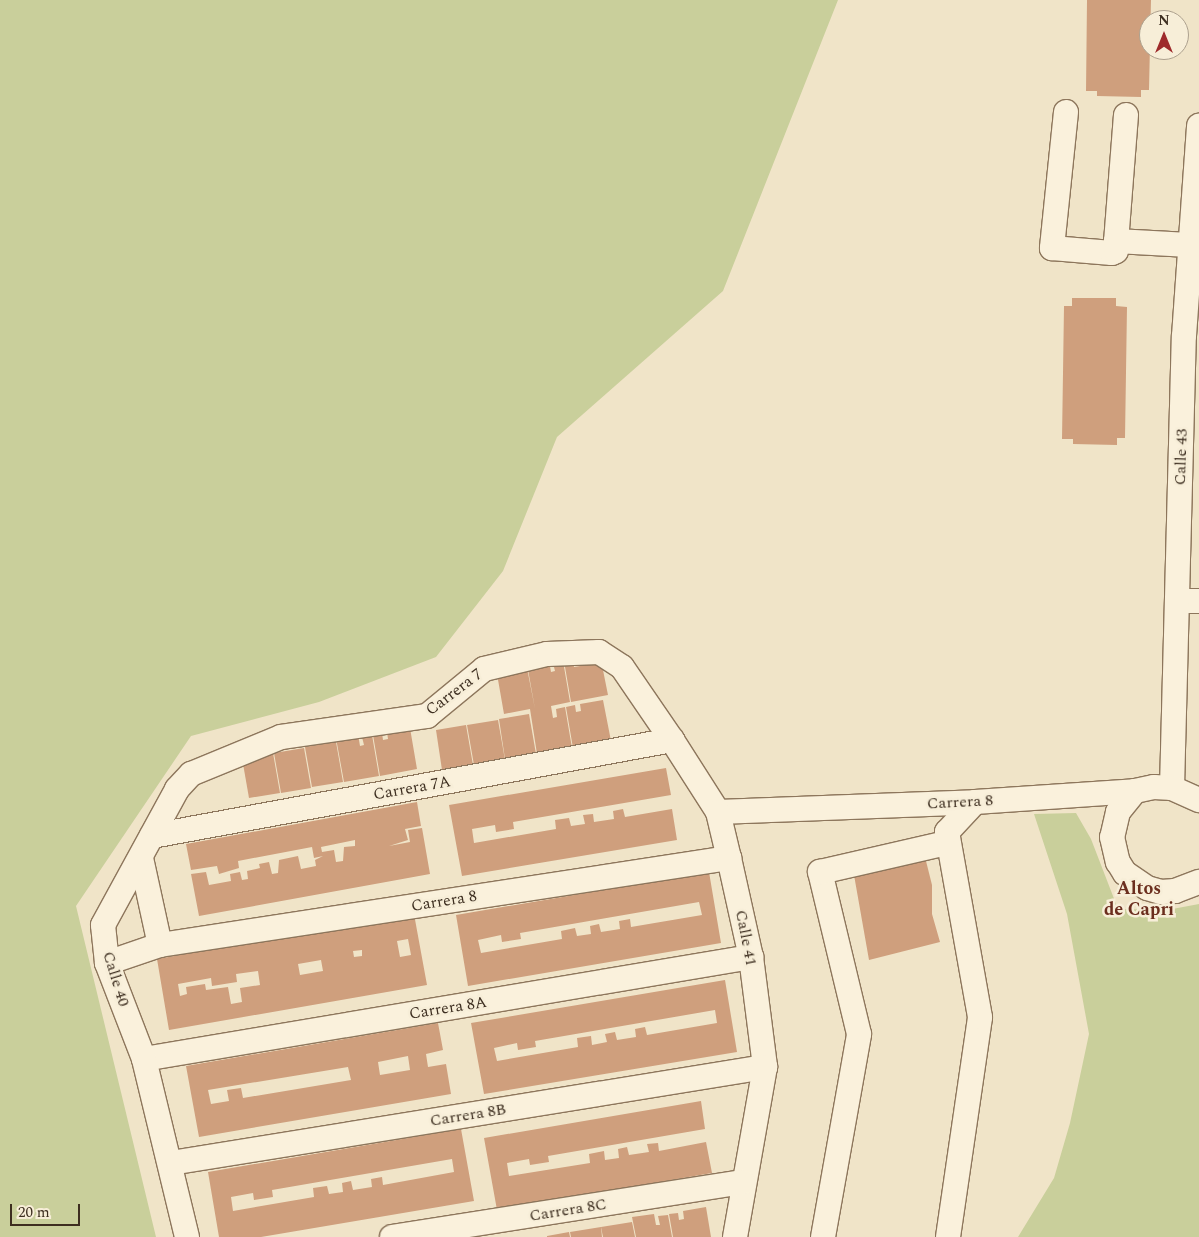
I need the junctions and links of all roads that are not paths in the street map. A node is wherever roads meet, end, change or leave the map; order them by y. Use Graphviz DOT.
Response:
graph roads {
  1 [pos="1066,112"];
  2 [pos="1126,115"];
  3 [pos="1199,126"];
  4 [pos="1116,241"];
  5 [pos="1189,245"];
  6 [pos="1199,318"];
  7 [pos="1184,336"];
  8 [pos="1188,601"];
  9 [pos="622,667"];
  10 [pos="672,740"];
  11 [pos="224,758"];
  12 [pos="1172,788"];
  13 [pos="1136,792"];
  14 [pos="1199,800"];
  15 [pos="975,802"];
  16 [pos="718,812"];
  17 [pos="152,836"];
  18 [pos="947,843"];
  19 [pos="141,858"];
  20 [pos="729,858"];
  21 [pos="1199,882"];
  22 [pos="160,945"];
  23 [pos="752,958"];
  24 [pos="107,963"];
  25 [pos="144,1059"];
  26 [pos="765,1067"];
  27 [pos="171,1163"];
  28 [pos="743,1182"];
  29 [pos="187,1237"];
  30 [pos="392,1237"];
  31 [pos="735,1237"];
  32 [pos="823,1237"];
  33 [pos="948,1237"];
  1 -- 4 [label="street"];
  2 -- 4 [label="street"];
  3 -- 5 [label="street, Calle 43"];
  4 -- 5 [label="street"];
  5 -- 7 [label="street, Calle 43"];
  6 -- 7 [label="street"];
  7 -- 8 [label="street, Calle 43"];
  8 -- 12 [label="street, Calle 43"];
  9 -- 10 [label="street, Calle 41"];
  9 -- 11 [label="street, Carrera 7"];
  10 -- 16 [label="street, Calle 41"];
  10 -- 17 [label="street, Carrera 7A"];
  11 -- 17 [label="street, Calle 40"];
  12 -- 13 [label="street, Carrera 8"];
  12 -- 14 [label="street"];
  13 -- 15 [label="street, Carrera 8"];
  13 -- 21 [label="street"];
  15 -- 16 [label="street, Carrera 8"];
  15 -- 18 [label="street"];
  16 -- 20 [label="street, Calle 41"];
  17 -- 19 [label="street, Calle 40"];
  18 -- 32 [label="street"];
  18 -- 33 [label="street"];
  19 -- 22 [label="street"];
  19 -- 24 [label="street, Calle 40"];
  20 -- 22 [label="street, Carrera 8"];
  20 -- 23 [label="street, Calle 41"];
  22 -- 24 [label="street, Carrera 8"];
  23 -- 25 [label="street, Carrera 8A"];
  23 -- 26 [label="street, Calle 41"];
  24 -- 25 [label="street, Calle 40"];
  25 -- 27 [label="street, Calle 40"];
  26 -- 27 [label="street, Carrera 8B"];
  26 -- 28 [label="street, Calle 41"];
  27 -- 29 [label="street, Calle 40"];
  28 -- 30 [label="street, Carrera 8C"];
  28 -- 31 [label="street, Calle 41"];
}
